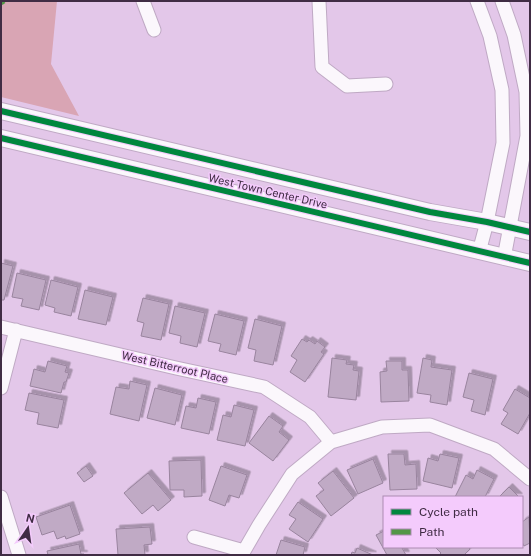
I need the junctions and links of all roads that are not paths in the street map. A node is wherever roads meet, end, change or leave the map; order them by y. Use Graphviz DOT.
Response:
graph roads {
  1 [pos="143,1"];
  2 [pos="319,1"];
  3 [pos="477,1"];
  4 [pos="502,1"];
  5 [pos="154,30"];
  6 [pos="386,84"];
  7 [pos="1,111"];
  8 [pos="1,138"];
  9 [pos="487,222"];
  10 [pos="510,227"];
  11 [pos="530,232"];
  12 [pos="479,252"];
  13 [pos="504,258"];
  14 [pos="530,263"];
  15 [pos="1,327"];
  16 [pos="16,330"];
  17 [pos="1,388"];
  18 [pos="331,442"];
  19 [pos="530,479"];
  20 [pos="1,497"];
  21 [pos="194,536"];
  22 [pos="244,553"];
  23 [pos="19,555"];
  1 -- 5 [label="street"];
  2 -- 6 [label="street"];
  3 -- 9 [label="street"];
  4 -- 10 [label="street"];
  7 -- 9 [label="street, West Town Center Drive"];
  8 -- 12 [label="street, West Town Center Drive"];
  9 -- 10 [label="street, West Town Center Drive"];
  9 -- 12 [label="street"];
  10 -- 11 [label="street, West Town Center Drive"];
  10 -- 13 [label="street"];
  12 -- 13 [label="street, West Town Center Drive"];
  13 -- 14 [label="street, West Town Center Drive"];
  15 -- 16 [label="street, West Bitterroot Place"];
  16 -- 17 [label="street"];
  16 -- 18 [label="street, West Bitterroot Place"];
  18 -- 19 [label="street"];
  18 -- 22 [label="street"];
  20 -- 23 [label="street"];
  21 -- 22 [label="street"];
}
